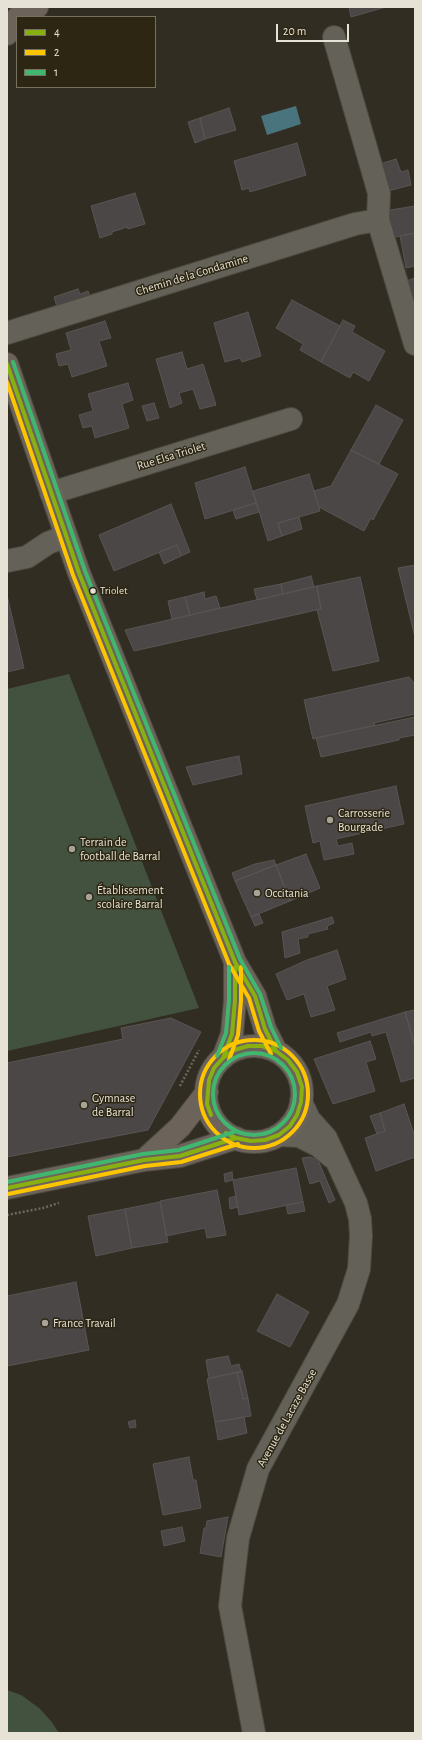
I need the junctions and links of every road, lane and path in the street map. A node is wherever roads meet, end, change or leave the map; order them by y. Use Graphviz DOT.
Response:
graph roads {
  1 [pos="16,24"];
  2 [pos="7,34"];
  3 [pos="334,37"];
  4 [pos="378,220"];
  5 [pos="7,333"];
  6 [pos="415,344"];
  7 [pos="7,364"];
  8 [pos="291,420"];
  9 [pos="51,493"];
  10 [pos="66,536"];
  11 [pos="7,561"];
  12 [pos="235,962"];
  13 [pos="201,1046"];
  14 [pos="276,1051"];
  15 [pos="223,1058"];
  16 [pos="206,1092"];
  17 [pos="176,1093"];
  18 [pos="302,1102"];
  19 [pos="279,1135"];
  20 [pos="236,1138"];
  21 [pos="144,1160"];
  22 [pos="336,1161"];
  23 [pos="7,1188"];
  24 [pos="254,1733"];
  1 -- 2 [label="main road"];
  3 -- 4 [label="street"];
  4 -- 5 [label="street, Chemin de la Condamine"];
  4 -- 6 [label="street"];
  7 -- 9 [label="main road"];
  8 -- 9 [label="street, Rue Elsa Triolet"];
  9 -- 10 [label="main road"];
  10 -- 11 [label="street"];
  10 -- 12 [label="main road"];
  12 -- 14 [label="main road"];
  12 -- 15 [label="main road"];
  13 -- 17 [label="path"];
  14 -- 15 [label="main road"];
  14 -- 18 [label="main road"];
  15 -- 16 [label="main road"];
  16 -- 20 [label="main road"];
  16 -- 21 [label="main road"];
  18 -- 19 [label="main road"];
  18 -- 22 [label="street, Avenue de Lacaze Basse"];
  19 -- 20 [label="main road"];
  19 -- 22 [label="street, Avenue de Lacaze Basse"];
  20 -- 21 [label="main road"];
  21 -- 23 [label="main road"];
  22 -- 24 [label="street, Avenue de Lacaze Basse"];
}
